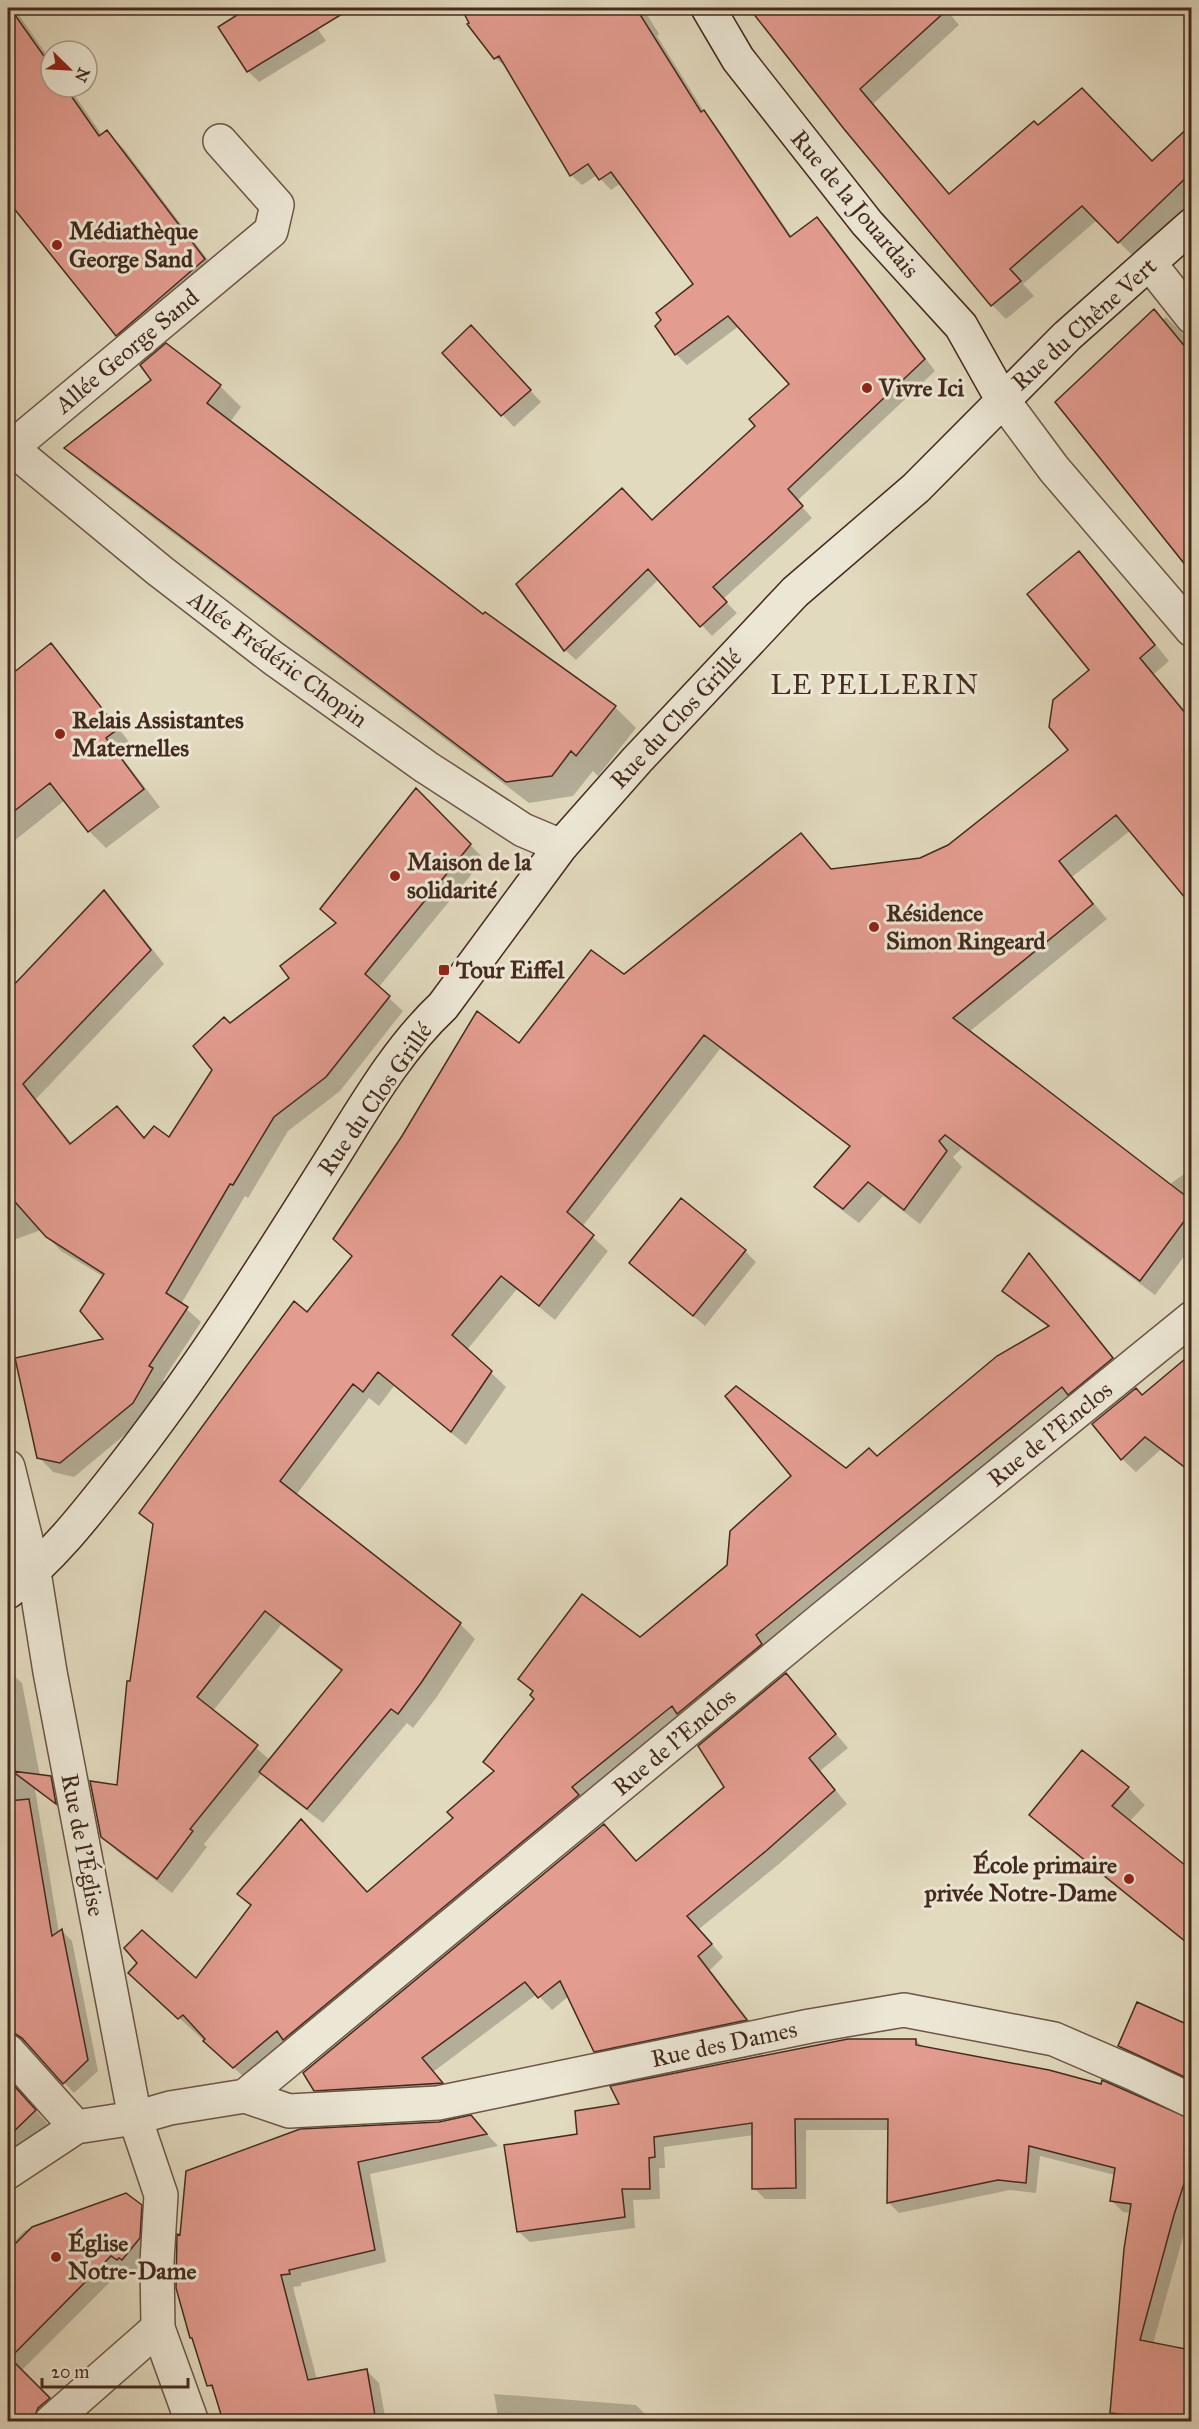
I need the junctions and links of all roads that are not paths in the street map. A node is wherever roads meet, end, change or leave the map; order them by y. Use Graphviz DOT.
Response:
graph roads {
  1 [pos="708,8"];
  2 [pos="220,141"];
  3 [pos="1191,225"];
  4 [pos="1150,264"];
  5 [pos="1191,317"];
  6 [pos="1002,399"];
  7 [pos="9,446"];
  8 [pos="1191,630"];
  9 [pos="561,846"];
  10 [pos="1191,1318"];
  11 [pos="8,1467"];
  12 [pos="34,1572"];
  13 [pos="8,1592"];
  14 [pos="8,2051"];
  15 [pos="245,2096"];
  16 [pos="1191,2101"];
  17 [pos="135,2118"];
  18 [pos="76,2127"];
  19 [pos="8,2172"];
  20 [pos="158,2328"];
  21 [pos="51,2421"];
  22 [pos="192,2421"];
  1 -- 6 [label="street, Rue de la Jouardais"];
  2 -- 7 [label="street, Allée George Sand"];
  3 -- 4 [label="street, Rue du Chêne Vert"];
  4 -- 5 [label="street"];
  4 -- 6 [label="street, Rue du Chêne Vert"];
  6 -- 8 [label="street, Rue de la Jouardais"];
  6 -- 9 [label="street, Rue du Clos Grillé"];
  7 -- 9 [label="street, Allée Frédéric Chopin"];
  9 -- 12 [label="street, Rue du Clos Grillé"];
  10 -- 15 [label="street, Rue de l'Enclos"];
  11 -- 12 [label="street, Rue de l'Église"];
  12 -- 13 [label="street, Rue du Clos Grillé"];
  12 -- 17 [label="street, Rue de l'Église"];
  14 -- 18 [label="street"];
  15 -- 16 [label="street, Rue des Dames"];
  15 -- 17 [label="street"];
  17 -- 18 [label="street"];
  17 -- 20 [label="street, Rue de l'Église"];
  18 -- 19 [label="street"];
  20 -- 21 [label="street"];
  20 -- 22 [label="street, Rue de l'Église"];
}
